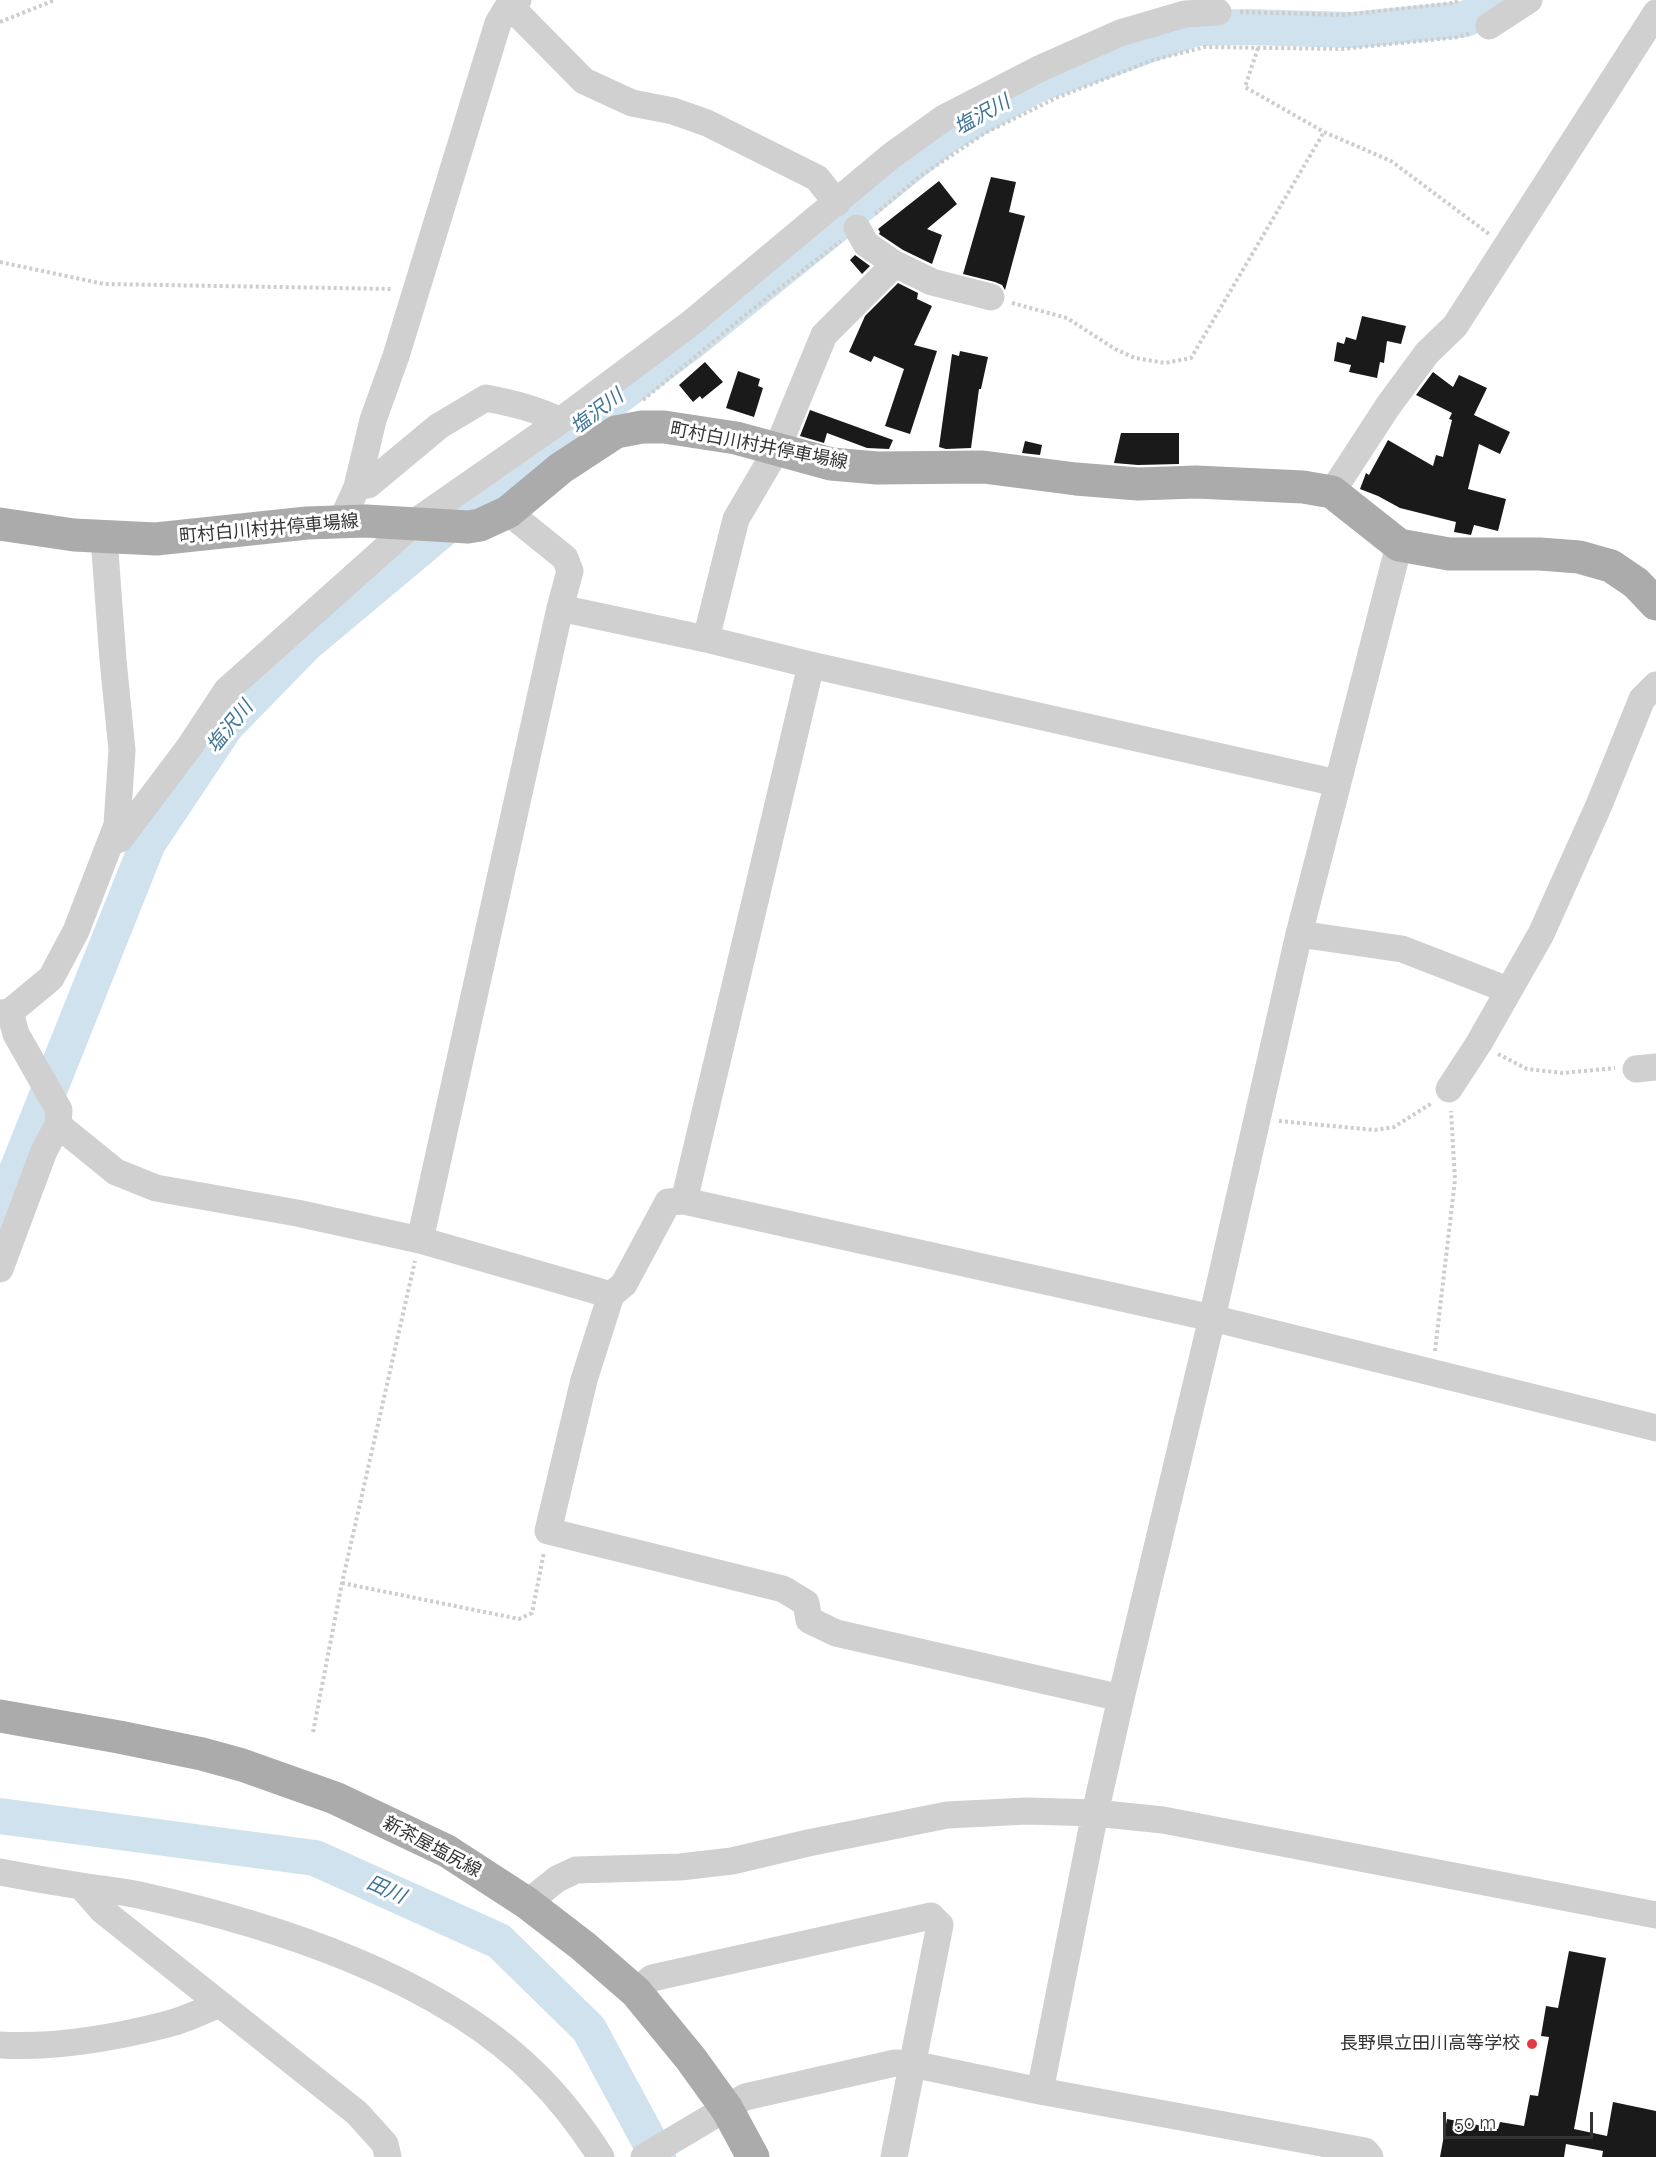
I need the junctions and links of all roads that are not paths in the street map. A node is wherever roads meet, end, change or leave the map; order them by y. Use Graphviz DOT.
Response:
graph roads {
  1 [pos="1529,0"];
  2 [pos="514,2"];
  3 [pos="1187,7"];
  4 [pos="1218,12"];
  5 [pos="1656,12"];
  6 [pos="1489,26"];
  7 [pos="837,203"];
  8 [pos="857,228"];
  9 [pos="895,264"];
  10 [pos="991,297"];
  11 [pos="560,421"];
  12 [pos="777,449"];
  13 [pos="357,487"];
  14 [pos="1332,492"];
  15 [pos="508,512"];
  16 [pos="341,522"];
  17 [pos="418,523"];
  18 [pos="0,525"];
  19 [pos="104,538"];
  20 [pos="1399,545"];
  21 [pos="1656,604"];
  22 [pos="560,608"];
  23 [pos="706,639"];
  24 [pos="811,665"];
  25 [pos="1656,685"];
  26 [pos="1337,783"];
  27 [pos="111,842"];
  28 [pos="1299,934"];
  29 [pos="1508,990"];
  30 [pos="9,1020"];
  31 [pos="1449,1089"];
  32 [pos="58,1118"];
  33 [pos="684,1201"];
  34 [pos="420,1240"];
  35 [pos="0,1269"];
  36 [pos="611,1294"];
  37 [pos="1212,1318"];
  38 [pos="1656,1428"];
  39 [pos="1121,1698"];
  40 [pos="0,1716"];
  41 [pos="1095,1813"];
  42 [pos="0,1872"];
  43 [pos="81,1886"];
  44 [pos="527,1903"];
  45 [pos="1656,1915"];
  46 [pos="636,1992"];
  47 [pos="220,2004"];
  48 [pos="0,2045"];
  49 [pos="912,2064"];
  50 [pos="1040,2091"];
  51 [pos="720,2113"];
  52 [pos="388,2157"];
  53 [pos="601,2157"];
  54 [pos="644,2157"];
  55 [pos="753,2157"];
  56 [pos="894,2157"];
  57 [pos="1370,2157"];
  1 -- 6 [label="street"];
  2 -- 7 [label="street"];
  2 -- 13 [label="street"];
  3 -- 4 [label="street"];
  3 -- 7 [label="street"];
  5 -- 14 [label="street"];
  7 -- 11 [label="street"];
  8 -- 9 [label="street"];
  9 -- 10 [label="street"];
  9 -- 12 [label="street"];
  11 -- 13 [label="street"];
  11 -- 17 [label="street"];
  12 -- 14 [label="main road, 町村白川村井停車場線"];
  12 -- 15 [label="main road, 町村白川村井停車場線"];
  12 -- 23 [label="street"];
  13 -- 16 [label="street"];
  14 -- 20 [label="main road, 町村白川村井停車場線"];
  15 -- 17 [label="main road, 町村白川村井停車場線"];
  15 -- 22 [label="street"];
  16 -- 17 [label="main road, 町村白川村井停車場線"];
  16 -- 19 [label="main road, 町村白川村井停車場線"];
  17 -- 27 [label="street"];
  18 -- 19 [label="main road, 町村白川村井停車場線"];
  19 -- 27 [label="street"];
  20 -- 21 [label="main road, 町村白川村井停車場線"];
  20 -- 26 [label="street"];
  22 -- 23 [label="street"];
  22 -- 34 [label="street"];
  23 -- 24 [label="street"];
  24 -- 26 [label="street"];
  24 -- 33 [label="street"];
  25 -- 29 [label="street"];
  26 -- 28 [label="street"];
  27 -- 30 [label="street"];
  28 -- 29 [label="street"];
  28 -- 37 [label="street"];
  29 -- 31 [label="street"];
  30 -- 32 [label="street"];
  32 -- 34 [label="street"];
  32 -- 35 [label="street"];
  33 -- 36 [label="street"];
  33 -- 37 [label="street"];
  34 -- 36 [label="street"];
  36 -- 39 [label="street"];
  37 -- 38 [label="street"];
  37 -- 39 [label="street"];
  39 -- 41 [label="street"];
  40 -- 44 [label="main road, 新茶屋塩尻線"];
  41 -- 44 [label="street"];
  41 -- 45 [label="street"];
  41 -- 50 [label="street"];
  42 -- 43 [label="street"];
  43 -- 47 [label="street"];
  43 -- 53 [label="street"];
  44 -- 46 [label="main road, 新茶屋塩尻線"];
  46 -- 49 [label="street"];
  46 -- 51 [label="main road, 新茶屋塩尻線"];
  47 -- 48 [label="street"];
  47 -- 52 [label="street"];
  49 -- 50 [label="street"];
  49 -- 51 [label="street"];
  49 -- 56 [label="street"];
  50 -- 57 [label="street"];
  51 -- 54 [label="street"];
  51 -- 55 [label="main road, 新茶屋塩尻線"];
}
